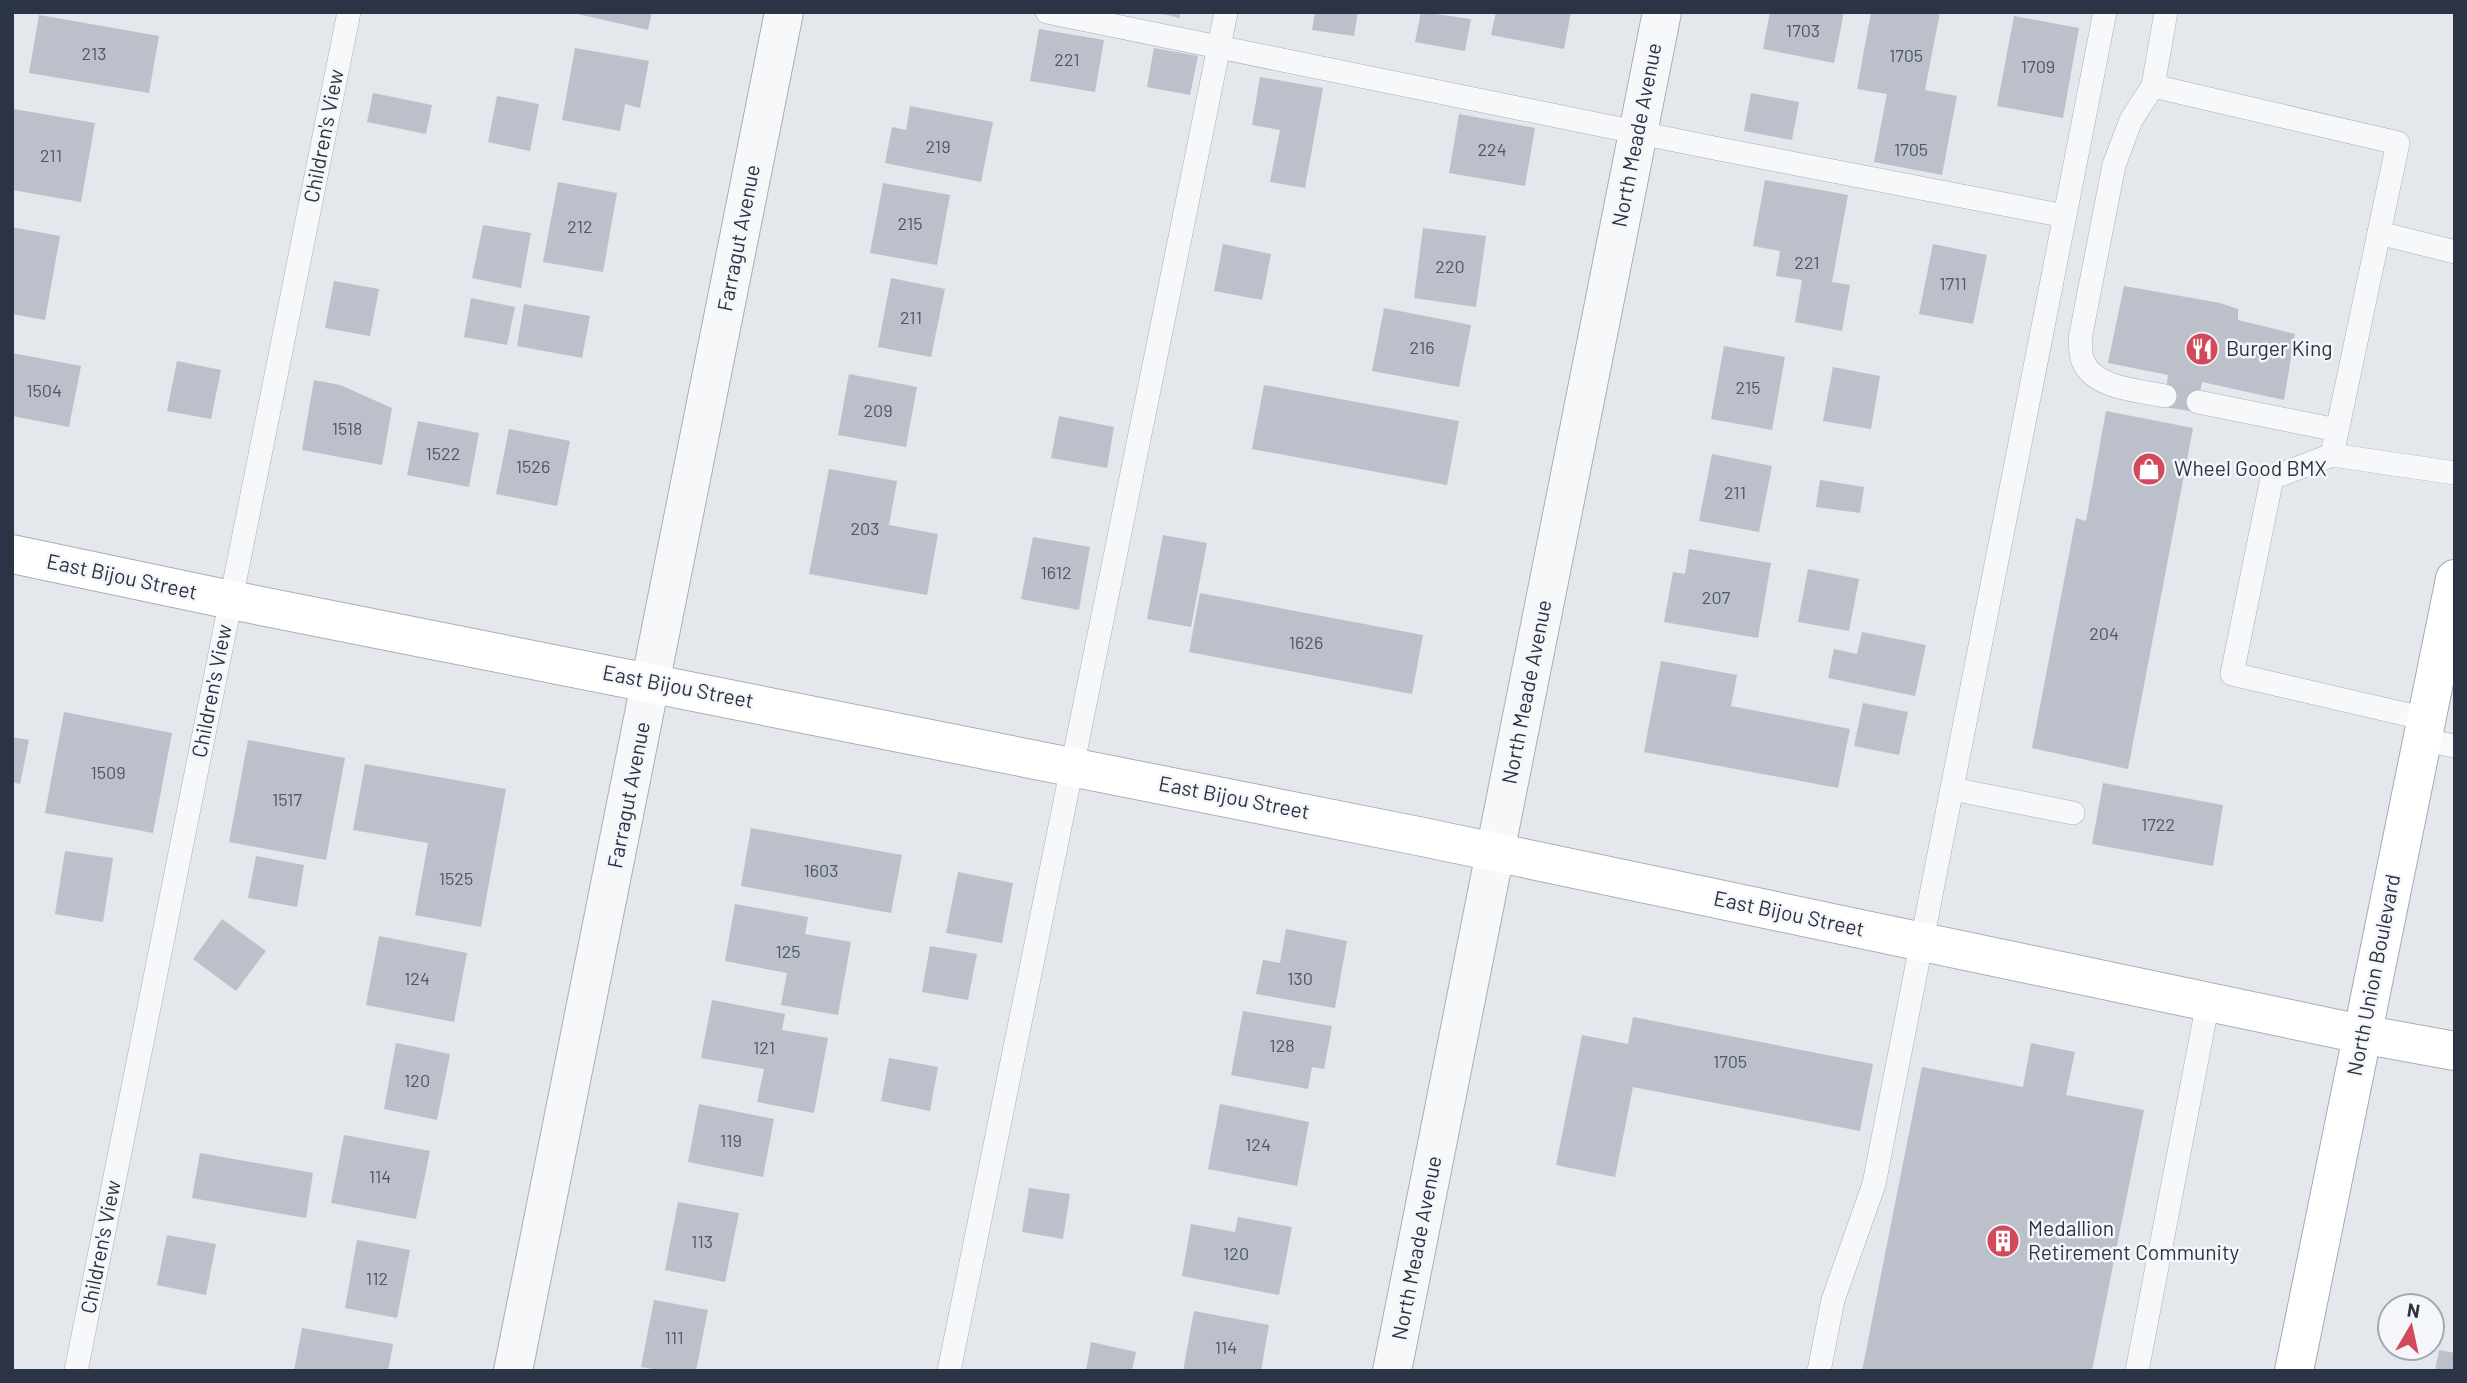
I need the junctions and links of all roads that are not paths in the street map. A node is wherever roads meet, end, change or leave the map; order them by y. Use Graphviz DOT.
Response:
graph roads {
  1 [pos="349,12"];
  2 [pos="784,12"];
  3 [pos="1047,12"];
  4 [pos="1226,12"];
  5 [pos="1662,12"];
  6 [pos="2105,12"];
  7 [pos="2166,12"];
  8 [pos="1219,46"];
  9 [pos="2153,86"];
  10 [pos="1638,132"];
  11 [pos="2065,216"];
  12 [pos="2379,233"];
  13 [pos="2455,252"];
  14 [pos="2165,396"];
  15 [pos="2198,402"];
  16 [pos="2337,430"];
  17 [pos="2332,455"];
  18 [pos="2455,473"];
  19 [pos="12,554"];
  20 [pos="2455,579"];
  21 [pos="231,600"];
  22 [pos="652,682"];
  23 [pos="2434,735"];
  24 [pos="1073,765"];
  25 [pos="1952,789"];
  26 [pos="2073,813"];
  27 [pos="1495,852"];
  28 [pos="1922,942"];
  29 [pos="2208,1002"];
  30 [pos="2361,1034"];
  31 [pos="2455,1051"];
  32 [pos="76,1371"];
  33 [pos="513,1371"];
  34 [pos="949,1371"];
  35 [pos="1392,1371"];
  36 [pos="1819,1371"];
  37 [pos="2137,1371"];
  38 [pos="2294,1371"];
  1 -- 21 [label="lane, Children's View"];
  2 -- 22 [label="street, Farragut Avenue"];
  3 -- 8 [label="lane"];
  4 -- 8 [label="lane"];
  5 -- 10 [label="street, North Meade Avenue"];
  6 -- 11 [label="lane"];
  7 -- 9 [label="lane"];
  8 -- 10 [label="lane"];
  8 -- 24 [label="lane"];
  9 -- 12 [label="lane"];
  9 -- 14 [label="lane"];
  10 -- 11 [label="lane"];
  10 -- 27 [label="street, North Meade Avenue"];
  11 -- 25 [label="lane"];
  12 -- 13 [label="lane"];
  12 -- 16 [label="lane"];
  15 -- 16 [label="lane"];
  16 -- 17 [label="lane"];
  17 -- 18 [label="lane"];
  17 -- 23 [label="lane"];
  19 -- 21 [label="street, East Bijou Street"];
  20 -- 23 [label="street, North Union Boulevard"];
  21 -- 22 [label="street, East Bijou Street"];
  21 -- 32 [label="lane, Children's View"];
  22 -- 24 [label="street, East Bijou Street"];
  22 -- 33 [label="street, Farragut Avenue"];
  23 -- 30 [label="street, North Union Boulevard"];
  24 -- 27 [label="street, East Bijou Street"];
  24 -- 34 [label="lane"];
  25 -- 26 [label="lane"];
  25 -- 28 [label="lane"];
  27 -- 28 [label="street, East Bijou Street"];
  27 -- 35 [label="street, North Meade Avenue"];
  28 -- 29 [label="street, East Bijou Street"];
  28 -- 36 [label="lane"];
  29 -- 30 [label="street, East Bijou Street"];
  29 -- 37 [label="lane"];
  30 -- 31 [label="street, East Bijou Street"];
  30 -- 38 [label="street, North Union Boulevard"];
}
